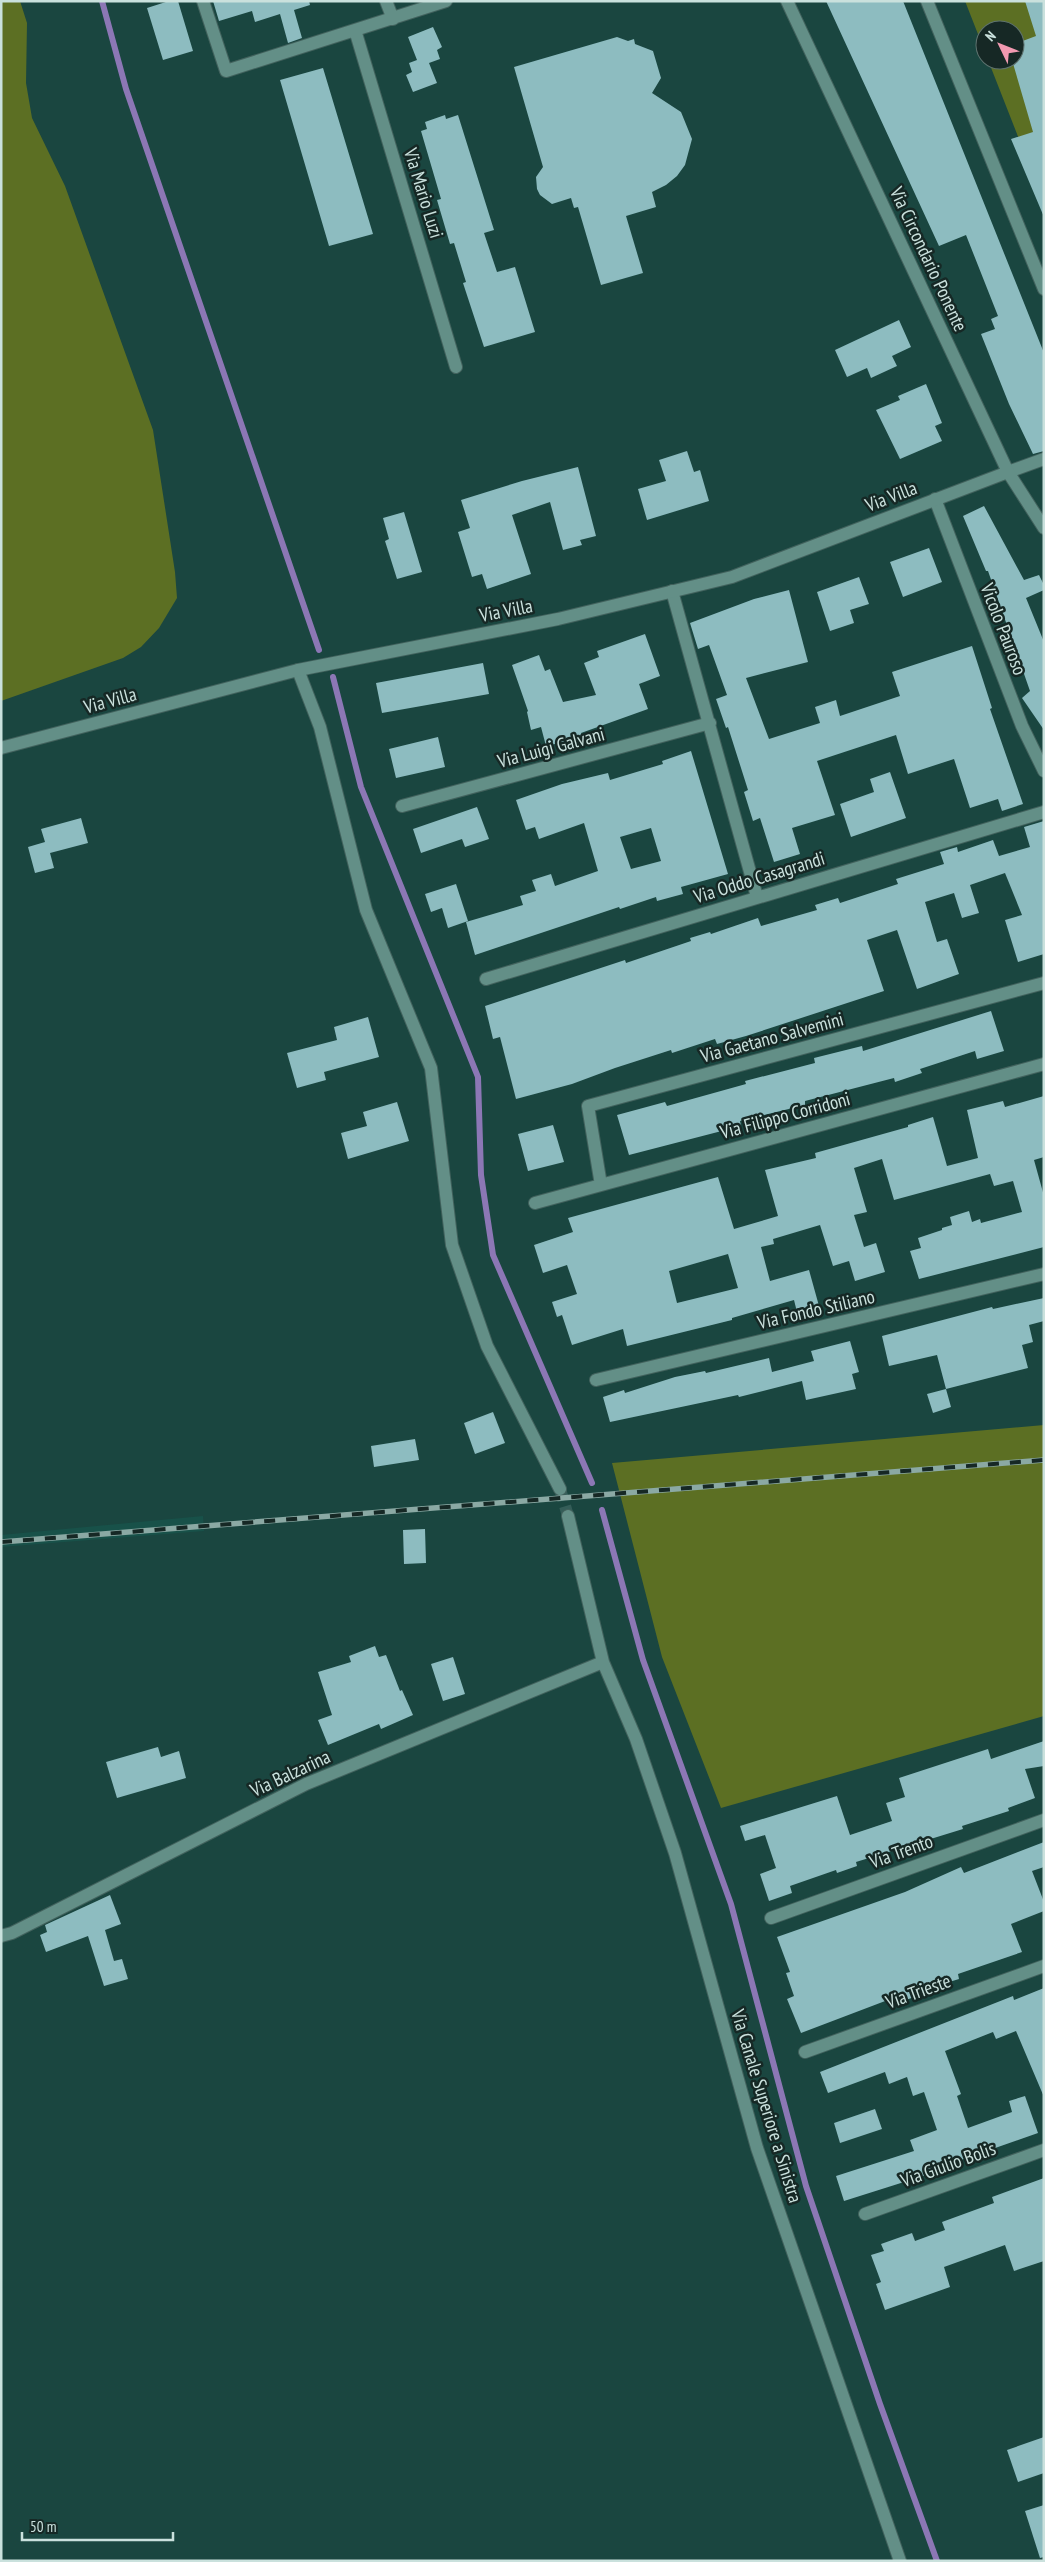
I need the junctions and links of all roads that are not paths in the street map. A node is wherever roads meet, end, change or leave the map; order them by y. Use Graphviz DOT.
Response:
graph roads {
  1 [pos="203,1"];
  2 [pos="386,1"];
  3 [pos="446,1"];
  4 [pos="787,1"];
  5 [pos="927,1"];
  6 [pos="393,19"];
  7 [pos="356,30"];
  8 [pos="1044,290"];
  9 [pos="456,367"];
  10 [pos="1044,459"];
  11 [pos="1008,472"];
  12 [pos="935,499"];
  13 [pos="1044,528"];
  14 [pos="672,591"];
  15 [pos="298,670"];
  16 [pos="710,723"];
  17 [pos="1,748"];
  18 [pos="1044,771"];
  19 [pos="402,806"];
  20 [pos="1044,812"];
  21 [pos="757,897"];
  22 [pos="486,979"];
  23 [pos="1044,984"];
  24 [pos="1044,1064"];
  25 [pos="602,1185"];
  26 [pos="535,1203"];
  27 [pos="1044,1274"];
  28 [pos="596,1380"];
  29 [pos="560,1489"];
  30 [pos="568,1516"];
  31 [pos="603,1662"];
  32 [pos="1044,1820"];
  33 [pos="771,1918"];
  34 [pos="1,1936"];
  35 [pos="1044,1966"];
  36 [pos="805,2052"];
  37 [pos="1044,2150"];
  38 [pos="865,2214"];
  39 [pos="900,2561"];
  1 -- 7 [label="street"];
  2 -- 6 [label="street"];
  3 -- 6 [label="street"];
  4 -- 11 [label="street, Via Circondario Ponente"];
  5 -- 8 [label="street"];
  6 -- 7 [label="street"];
  7 -- 9 [label="street, Via Mario Luzi"];
  10 -- 11 [label="street, Via Villa"];
  11 -- 12 [label="street, Via Villa"];
  11 -- 13 [label="street, Via Circondario Ponente"];
  12 -- 14 [label="street, Via Villa"];
  12 -- 18 [label="street, Vicolo Pauroso"];
  14 -- 15 [label="street, Via Villa"];
  14 -- 16 [label="street"];
  15 -- 17 [label="street, Via Villa"];
  15 -- 29 [label="street"];
  16 -- 19 [label="street, Via Luigi Galvani"];
  16 -- 21 [label="street"];
  20 -- 21 [label="street, Via Oddo Casagrandi"];
  21 -- 22 [label="street, Via Oddo Casagrandi"];
  23 -- 25 [label="street, Via Gaetano Salvemini"];
  24 -- 25 [label="street, Via Filippo Corridoni"];
  25 -- 26 [label="street, Via Filippo Corridoni"];
  27 -- 28 [label="street, Via Fondo Stiliano"];
  30 -- 31 [label="street, Via Canale Superiore a Sinistra"];
  31 -- 34 [label="street, Via Balzarina"];
  31 -- 39 [label="street, Via Canale Superiore a Sinistra"];
  32 -- 33 [label="street, Via Trento"];
  35 -- 36 [label="street, Via Trieste"];
  37 -- 38 [label="street, Via Giulio Bolis"];
}
